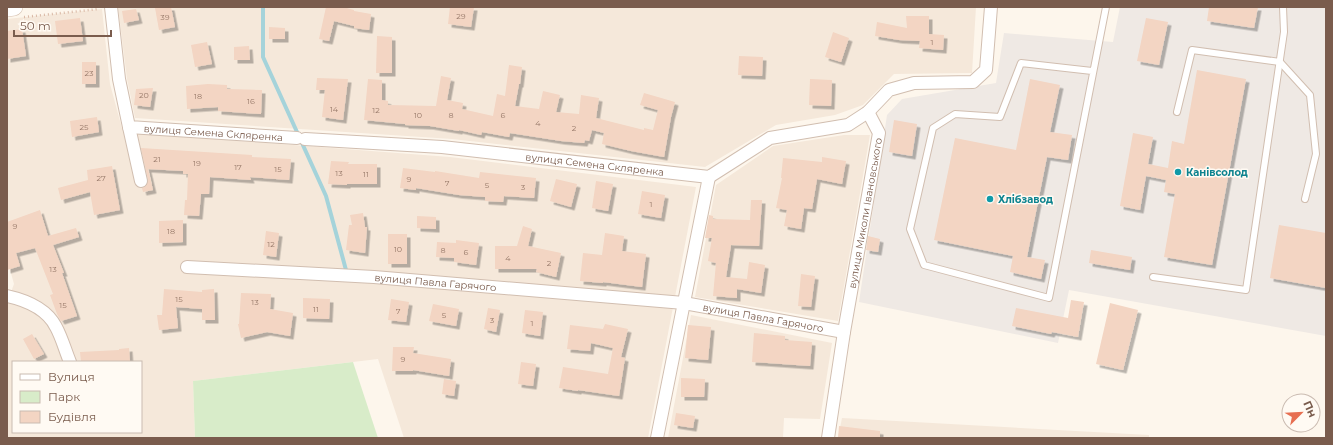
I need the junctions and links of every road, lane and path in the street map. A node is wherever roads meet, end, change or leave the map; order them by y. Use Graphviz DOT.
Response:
graph roads {
  1 [pos="111,7"];
  2 [pos="991,7"];
  3 [pos="1106,7"];
  4 [pos="1283,7"];
  5 [pos="7,8"];
  6 [pos="18,12"];
  7 [pos="1280,62"];
  8 [pos="1092,71"];
  9 [pos="868,112"];
  10 [pos="1177,112"];
  11 [pos="129,127"];
  12 [pos="709,177"];
  13 [pos="141,182"];
  14 [pos="1305,198"];
  15 [pos="186,267"];
  16 [pos="1153,277"];
  17 [pos="7,296"];
  18 [pos="684,303"];
  19 [pos="844,332"];
  20 [pos="70,361"];
  21 [pos="656,438"];
  22 [pos="828,438"];
  1 -- 6 [label="path"];
  1 -- 11 [label="street, вулиця Семена Скляренка"];
  2 -- 9 [label="street"];
  3 -- 8 [label="lane"];
  4 -- 7 [label="lane"];
  5 -- 6 [label="street"];
  7 -- 10 [label="lane"];
  7 -- 14 [label="lane"];
  7 -- 16 [label="lane"];
  8 -- 8 [label="lane"];
  9 -- 12 [label="street"];
  9 -- 19 [label="street, вулиця Миколи Івановського"];
  11 -- 12 [label="street, вулиця Семена Скляренка"];
  11 -- 13 [label="street, вулиця Семена Скляренка"];
  12 -- 18 [label="street"];
  15 -- 18 [label="street, вулиця Павла Гарячого"];
  17 -- 20 [label="street"];
  18 -- 19 [label="street, вулиця Павла Гарячого"];
  18 -- 21 [label="street"];
  19 -- 22 [label="street, вулиця Миколи Івановського"];
}
